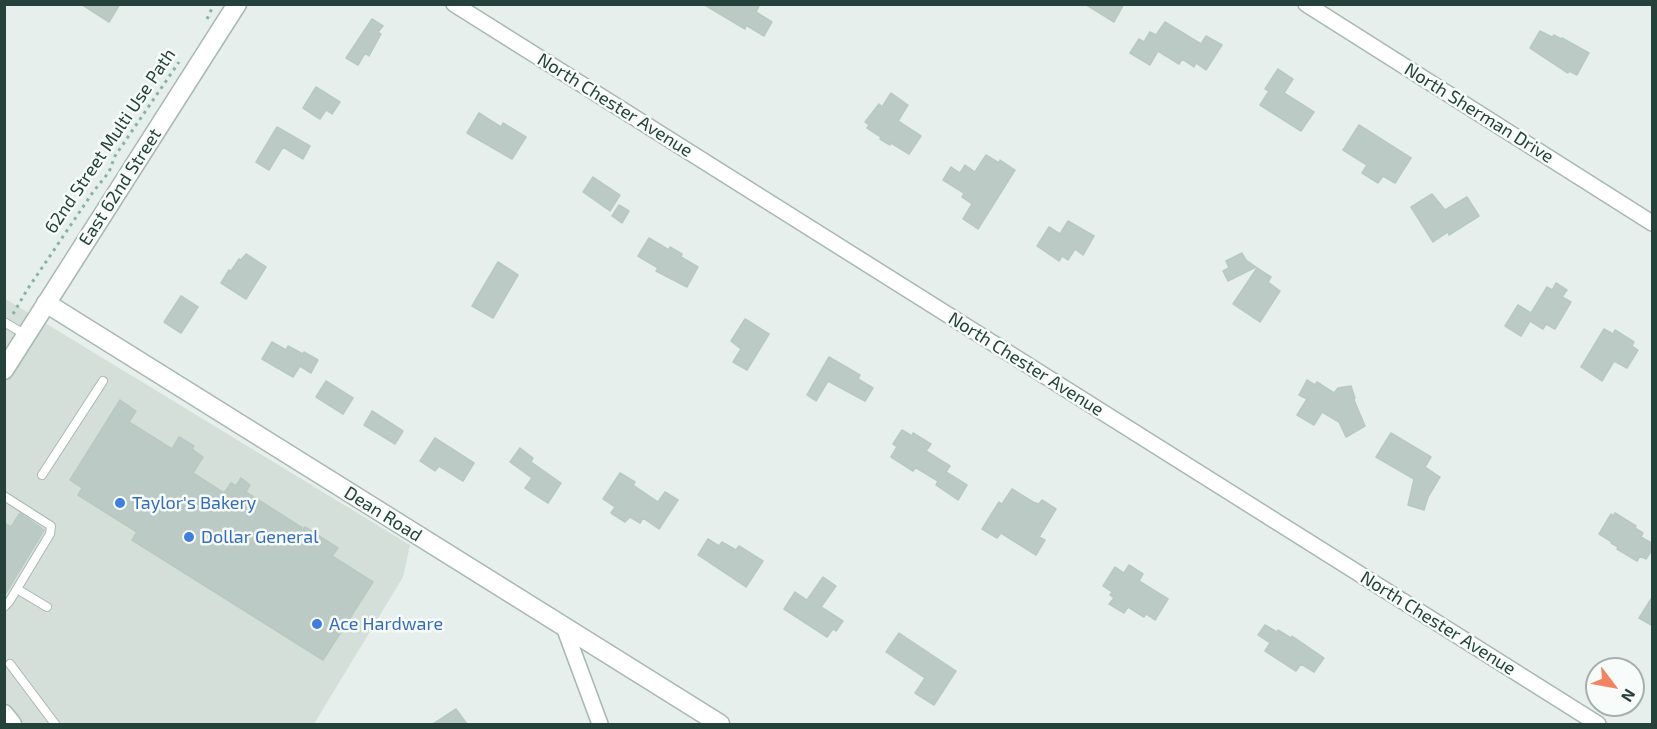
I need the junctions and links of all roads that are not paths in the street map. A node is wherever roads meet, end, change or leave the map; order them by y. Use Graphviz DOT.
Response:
graph roads {
  1 [pos="237,4"];
  2 [pos="454,4"];
  3 [pos="1306,4"];
  4 [pos="1653,223"];
  5 [pos="46,303"];
  6 [pos="6,323"];
  7 [pos="26,335"];
  8 [pos="4,370"];
  9 [pos="103,381"];
  10 [pos="42,475"];
  11 [pos="4,496"];
  12 [pos="17,589"];
  13 [pos="4,607"];
  14 [pos="47,607"];
  15 [pos="564,627"];
  16 [pos="10,664"];
  17 [pos="4,714"];
  18 [pos="12,724"];
  19 [pos="55,724"];
  20 [pos="600,724"];
  21 [pos="720,724"];
  22 [pos="1598,724"];
  1 -- 5 [label="street, East 62nd Street"];
  2 -- 22 [label="street, North Chester Avenue"];
  3 -- 4 [label="street, North Sherman Drive"];
  5 -- 7 [label="street, East 62nd Street"];
  5 -- 15 [label="street, Dean Road"];
  6 -- 7 [label="lane"];
  7 -- 8 [label="street, East 62nd Street"];
  9 -- 10 [label="lane"];
  11 -- 12 [label="lane"];
  12 -- 13 [label="lane"];
  12 -- 14 [label="lane"];
  15 -- 20 [label="street"];
  15 -- 21 [label="street, Dean Road"];
  16 -- 19 [label="lane"];
  17 -- 18 [label="street"];
}
